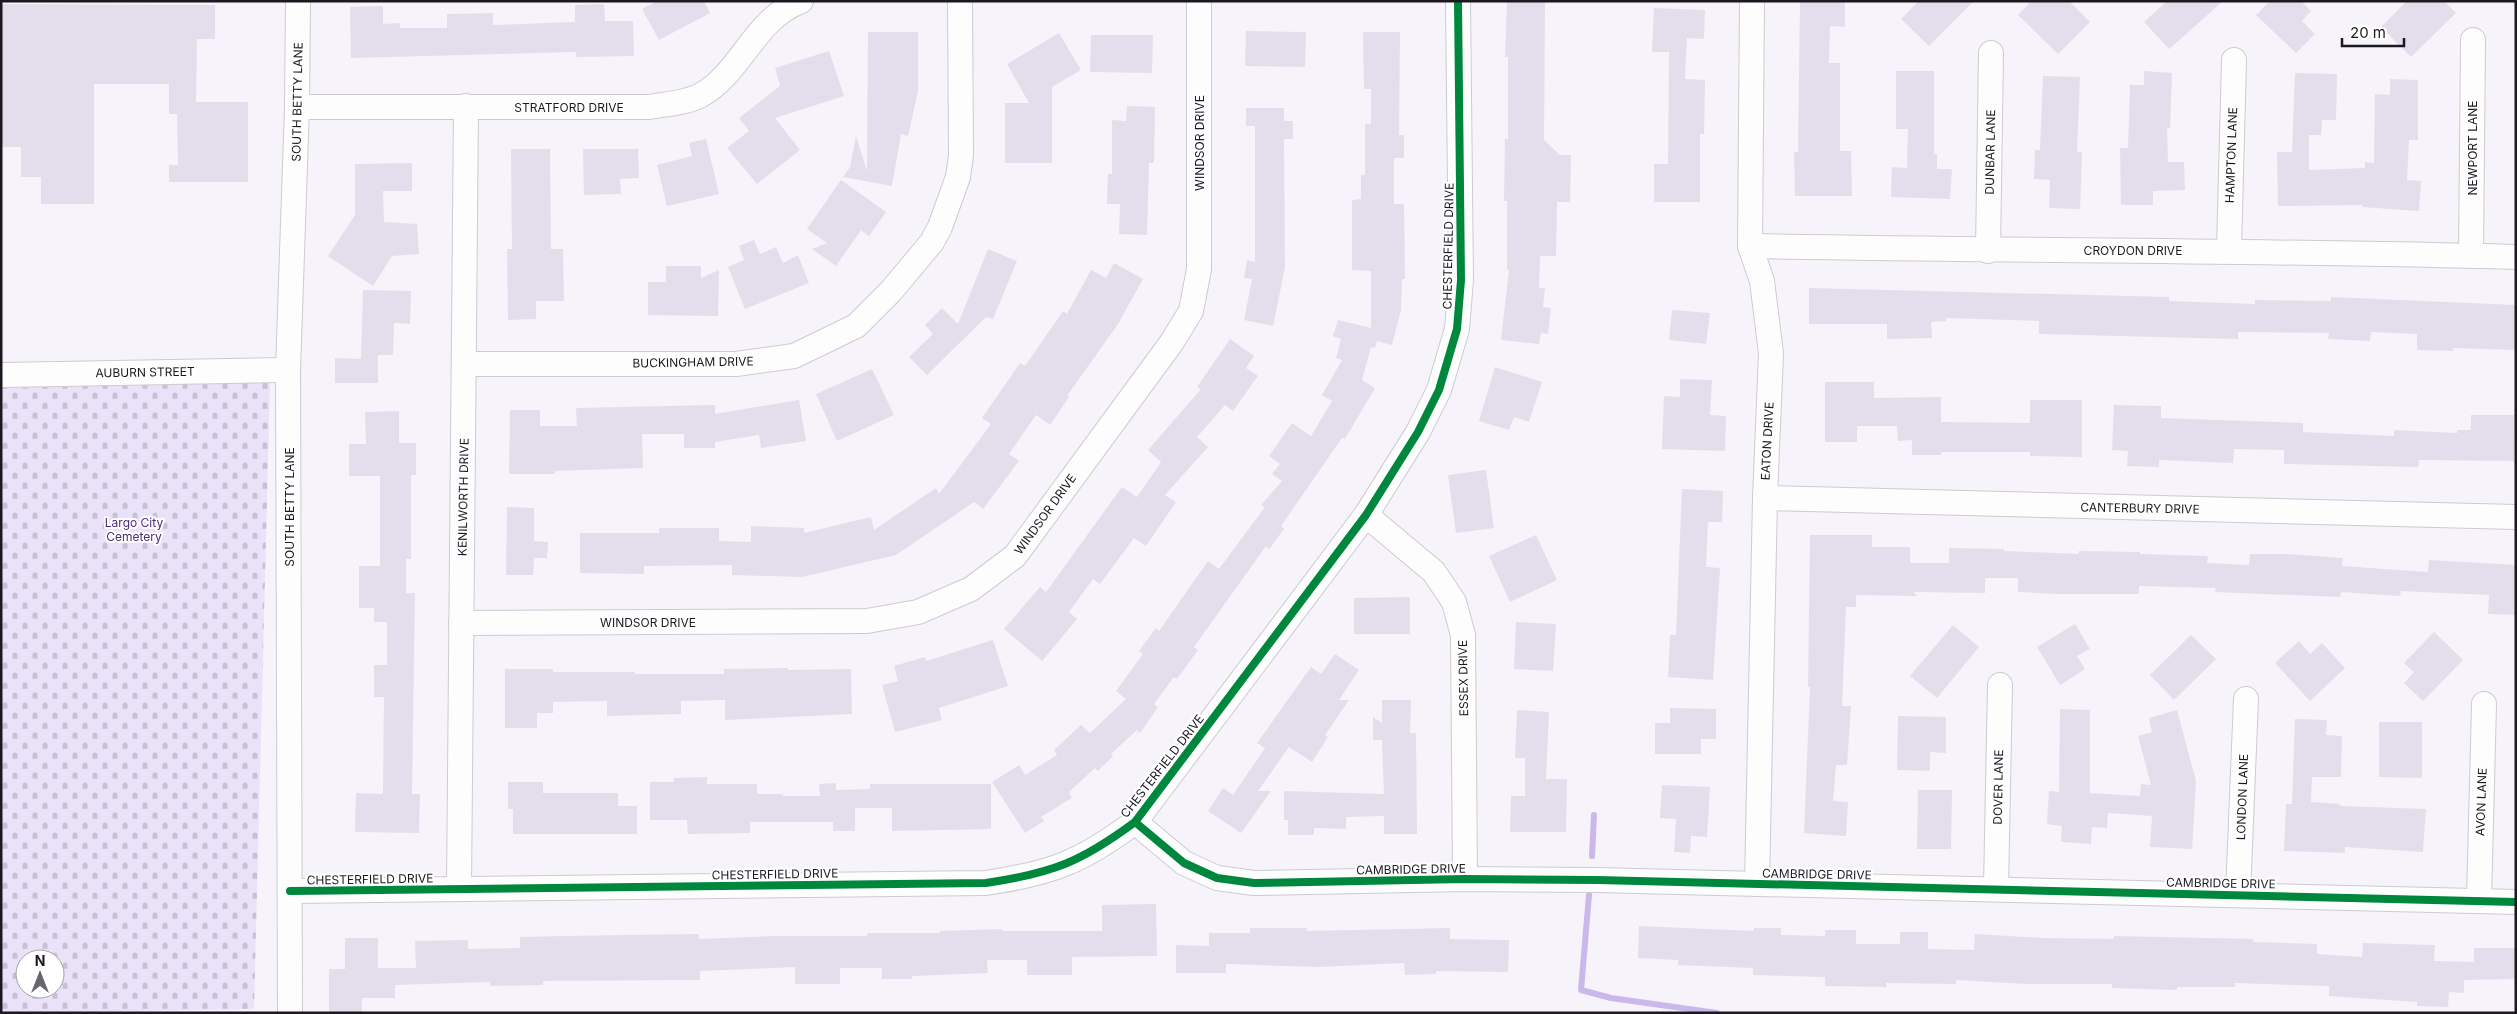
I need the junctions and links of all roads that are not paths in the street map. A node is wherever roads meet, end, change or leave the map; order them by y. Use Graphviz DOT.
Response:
graph roads {
  1 [pos="298,1"];
  2 [pos="801,1"];
  3 [pos="960,1"];
  4 [pos="1198,1"];
  5 [pos="1458,1"];
  6 [pos="1752,1"];
  7 [pos="2473,40"];
  8 [pos="1992,53"];
  9 [pos="2234,60"];
  10 [pos="466,106"];
  11 [pos="298,107"];
  12 [pos="1750,246"];
  13 [pos="2229,250"];
  14 [pos="1988,251"];
  15 [pos="2471,255"];
  16 [pos="2516,256"];
  17 [pos="464,364"];
  18 [pos="288,370"];
  19 [pos="1,374"];
  20 [pos="1765,498"];
  21 [pos="1366,516"];
  22 [pos="2516,517"];
  23 [pos="461,623"];
  24 [pos="2000,685"];
  25 [pos="2246,699"];
  26 [pos="2484,704"];
  27 [pos="1135,822"];
  28 [pos="1465,879"];
  29 [pos="1757,884"];
  30 [pos="1996,888"];
  31 [pos="459,889"];
  32 [pos="290,891"];
  33 [pos="2238,894"];
  34 [pos="2479,901"];
  35 [pos="2516,902"];
  36 [pos="290,1013"];
  1 -- 11 [label="street, SOUTH BETTY LANE"];
  2 -- 10 [label="street, STRATFORD DRIVE"];
  3 -- 17 [label="street, BUCKINGHAM DRIVE"];
  4 -- 23 [label="street, WINDSOR DRIVE"];
  5 -- 21 [label="street, CHESTERFIELD DRIVE"];
  6 -- 12 [label="street, EATON DRIVE"];
  7 -- 15 [label="street, NEWPORT LANE"];
  8 -- 14 [label="street, DUNBAR LANE"];
  9 -- 13 [label="street, HAMPTON LANE"];
  10 -- 11 [label="street, STRATFORD DRIVE"];
  10 -- 17 [label="street, KENILWORTH DRIVE"];
  11 -- 18 [label="street, SOUTH BETTY LANE"];
  12 -- 14 [label="street, CROYDON DRIVE"];
  12 -- 20 [label="street, EATON DRIVE"];
  13 -- 14 [label="street, CROYDON DRIVE"];
  13 -- 15 [label="street, CROYDON DRIVE"];
  15 -- 16 [label="street, CROYDON DRIVE"];
  17 -- 23 [label="street, KENILWORTH DRIVE"];
  18 -- 19 [label="street, AUBURN STREET"];
  18 -- 32 [label="street, SOUTH BETTY LANE"];
  20 -- 22 [label="street, CANTERBURY DRIVE"];
  20 -- 29 [label="street, EATON DRIVE"];
  21 -- 27 [label="street, CHESTERFIELD DRIVE"];
  21 -- 28 [label="street, ESSEX DRIVE"];
  23 -- 31 [label="street, KENILWORTH DRIVE"];
  24 -- 30 [label="street, DOVER LANE"];
  25 -- 33 [label="street, LONDON LANE"];
  26 -- 34 [label="street, AVON LANE"];
  27 -- 28 [label="street, CAMBRIDGE DRIVE"];
  27 -- 31 [label="street, CHESTERFIELD DRIVE"];
  28 -- 29 [label="street, CAMBRIDGE DRIVE"];
  29 -- 30 [label="street, CAMBRIDGE DRIVE"];
  30 -- 33 [label="street, CAMBRIDGE DRIVE"];
  31 -- 32 [label="street, CHESTERFIELD DRIVE"];
  32 -- 36 [label="street, SOUTH BETTY LANE"];
  33 -- 34 [label="street, CAMBRIDGE DRIVE"];
  34 -- 35 [label="street, CAMBRIDGE DRIVE"];
}
